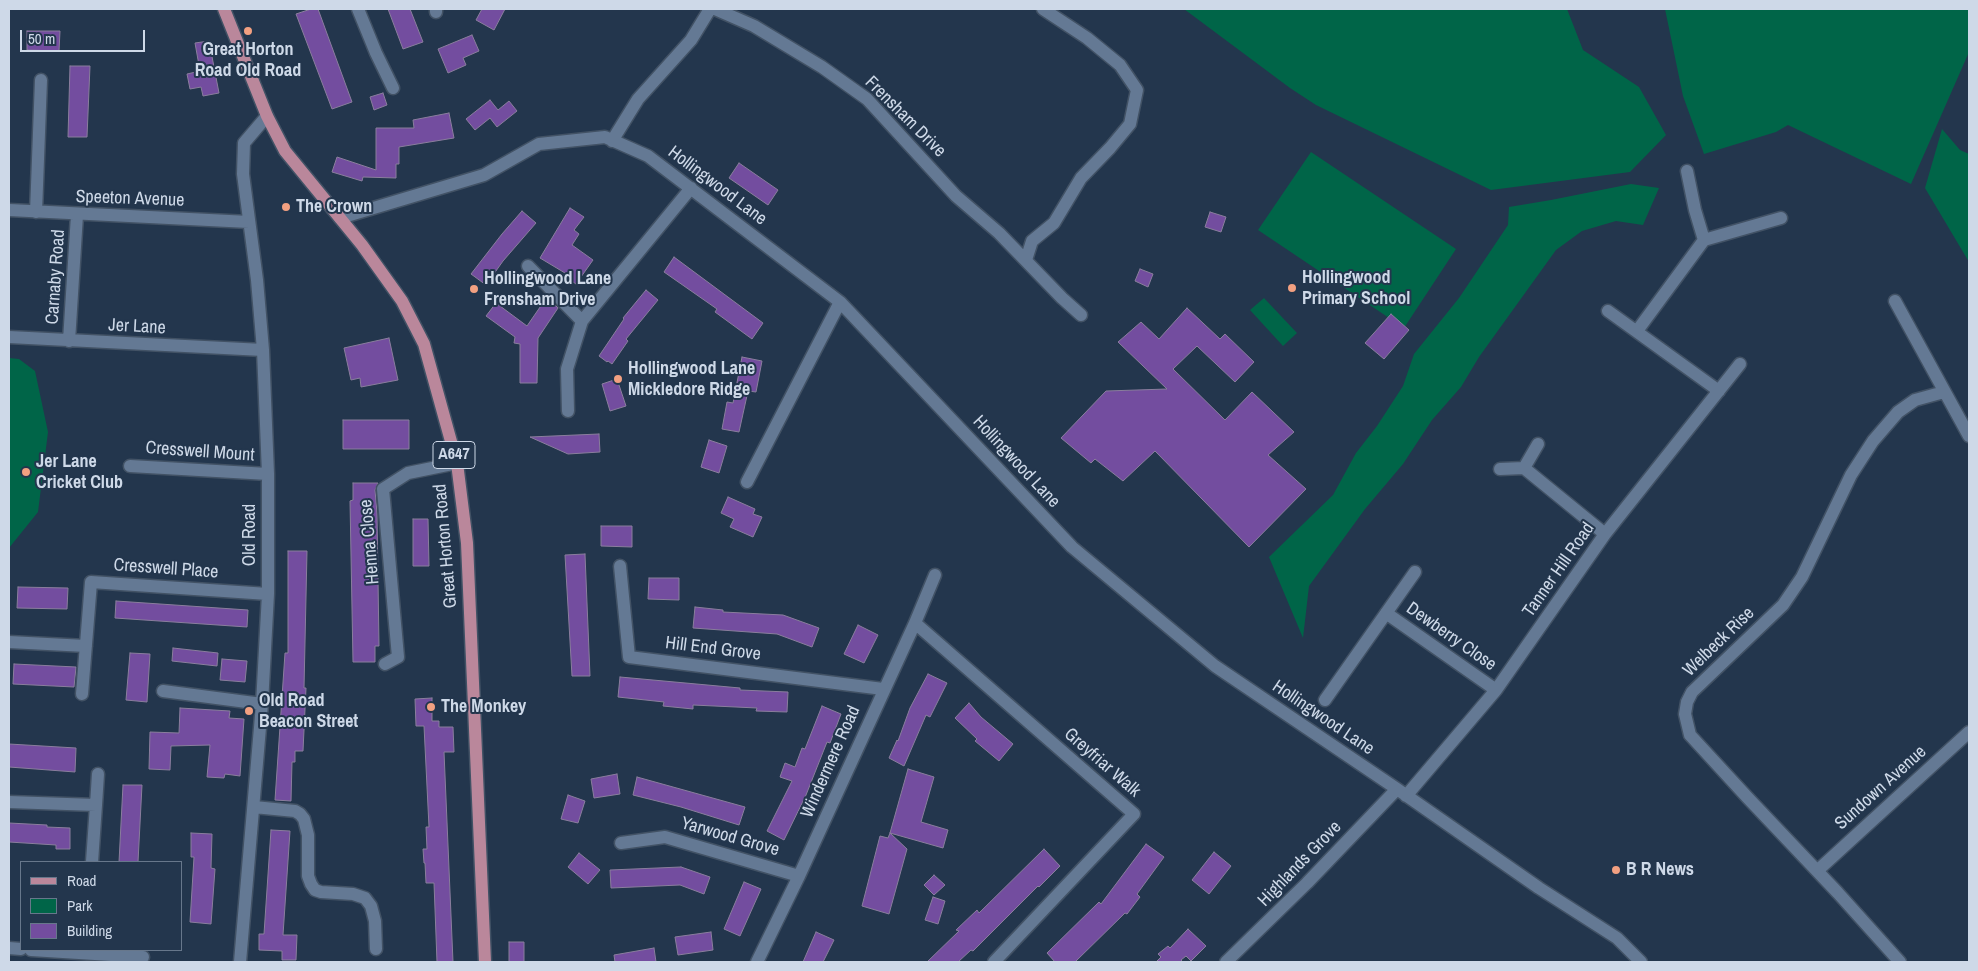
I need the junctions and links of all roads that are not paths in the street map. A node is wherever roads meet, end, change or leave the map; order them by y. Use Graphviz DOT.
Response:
graph roads {
  1 [pos="224,9"];
  2 [pos="358,9"];
  3 [pos="710,9"];
  4 [pos="715,9"];
  5 [pos="1043,9"];
  6 [pos="41,80"];
  7 [pos="393,88"];
  8 [pos="267,116"];
  9 [pos="612,140"];
  10 [pos="1687,171"];
  11 [pos="691,188"];
  12 [pos="9,210"];
  13 [pos="36,212"];
  14 [pos="77,215"];
  15 [pos="340,218"];
  16 [pos="1780,218"];
  17 [pos="249,222"];
  18 [pos="1704,240"];
  19 [pos="1026,260"];
  20 [pos="528,266"];
  21 [pos="1895,301"];
  22 [pos="840,302"];
  23 [pos="1608,311"];
  24 [pos="1081,314"];
  25 [pos="582,321"];
  26 [pos="1637,331"];
  27 [pos="9,337"];
  28 [pos="69,341"];
  29 [pos="264,350"];
  30 [pos="1740,364"];
  31 [pos="1719,391"];
  32 [pos="1944,392"];
  33 [pos="568,411"];
  34 [pos="1969,436"];
  35 [pos="1538,444"];
  36 [pos="456,463"];
  37 [pos="130,466"];
  38 [pos="1524,468"];
  39 [pos="1500,469"];
  40 [pos="268,474"];
  41 [pos="747,482"];
  42 [pos="1605,534"];
  43 [pos="620,566"];
  44 [pos="1415,572"];
  45 [pos="935,575"];
  46 [pos="268,594"];
  47 [pos="1386,613"];
  48 [pos="915,623"];
  49 [pos="9,642"];
  50 [pos="86,646"];
  51 [pos="385,664"];
  52 [pos="884,689"];
  53 [pos="1496,690"];
  54 [pos="163,691"];
  55 [pos="82,694"];
  56 [pos="1325,700"];
  57 [pos="262,704"];
  58 [pos="1969,732"];
  59 [pos="98,774"];
  60 [pos="1401,792"];
  61 [pos="9,802"];
  62 [pos="96,805"];
  63 [pos="254,806"];
  64 [pos="621,843"];
  65 [pos="92,861"];
  66 [pos="1817,871"];
  67 [pos="799,876"];
  68 [pos="376,950"];
  69 [pos="86,951"];
  70 [pos="143,957"];
  71 [pos="240,962"];
  72 [pos="485,962"];
  73 [pos="757,962"];
  74 [pos="994,962"];
  75 [pos="1226,962"];
  76 [pos="1641,962"];
  77 [pos="1900,962"];
  1 -- 8 [label="main road, Great Horton Road / A647"];
  2 -- 7 [label="street"];
  3 -- 9 [label="street"];
  4 -- 19 [label="street, Frensham Drive"];
  5 -- 19 [label="street"];
  6 -- 13 [label="street"];
  8 -- 15 [label="main road, Great Horton Road / A647"];
  8 -- 17 [label="street, Old Road"];
  9 -- 11 [label="street, Hollingwood Lane"];
  9 -- 15 [label="street, Hollingwood Lane"];
  10 -- 18 [label="street"];
  11 -- 22 [label="street, Hollingwood Lane"];
  11 -- 25 [label="street"];
  12 -- 13 [label="street, Speeton Avenue"];
  13 -- 14 [label="street, Speeton Avenue"];
  14 -- 17 [label="street, Speeton Avenue"];
  14 -- 28 [label="street, Carnaby Road"];
  15 -- 36 [label="main road, Great Horton Road / A647"];
  16 -- 18 [label="street"];
  17 -- 29 [label="street, Old Road"];
  18 -- 26 [label="street"];
  19 -- 24 [label="street, Frensham Drive"];
  20 -- 25 [label="street"];
  21 -- 32 [label="street"];
  22 -- 41 [label="street"];
  22 -- 60 [label="street, Hollingwood Lane"];
  23 -- 26 [label="street"];
  25 -- 33 [label="street"];
  26 -- 31 [label="street"];
  27 -- 28 [label="street, Jer Lane"];
  28 -- 29 [label="street, Jer Lane"];
  29 -- 40 [label="street, Old Road"];
  30 -- 31 [label="street, Tanner Hill Road"];
  31 -- 42 [label="street, Tanner Hill Road"];
  32 -- 34 [label="street"];
  32 -- 66 [label="street, Welbeck Rise"];
  35 -- 38 [label="street"];
  36 -- 51 [label="street, Henna Close"];
  36 -- 72 [label="main road, Great Horton Road / A647"];
  37 -- 40 [label="street, Cresswell Mount"];
  38 -- 39 [label="street"];
  38 -- 42 [label="street"];
  40 -- 46 [label="street, Old Road"];
  42 -- 53 [label="street, Tanner Hill Road"];
  43 -- 52 [label="street, Hill End Grove"];
  44 -- 47 [label="street, Dewberry Close"];
  45 -- 48 [label="street, Windermere Road"];
  46 -- 50 [label="street, Cresswell Place"];
  46 -- 57 [label="street, Old Road"];
  47 -- 53 [label="street, Dewberry Close"];
  47 -- 56 [label="street, Dewberry Close"];
  48 -- 52 [label="street, Windermere Road"];
  48 -- 74 [label="street, Greyfriar Walk"];
  49 -- 50 [label="street"];
  50 -- 55 [label="street"];
  52 -- 67 [label="street, Windermere Road"];
  53 -- 60 [label="street, Tanner Hill Road"];
  54 -- 57 [label="street"];
  57 -- 63 [label="street, Old Road"];
  58 -- 66 [label="street, Sundown Avenue"];
  59 -- 62 [label="street"];
  60 -- 75 [label="street, Highlands Grove"];
  60 -- 76 [label="street, Hollingwood Lane"];
  61 -- 62 [label="street"];
  62 -- 65 [label="street"];
  63 -- 68 [label="street"];
  63 -- 71 [label="street, Old Road"];
  64 -- 67 [label="street, Yarwood Grove"];
  66 -- 77 [label="street, Welbeck Rise"];
  67 -- 73 [label="street, Windermere Road"];
  69 -- 70 [label="street"];
}
